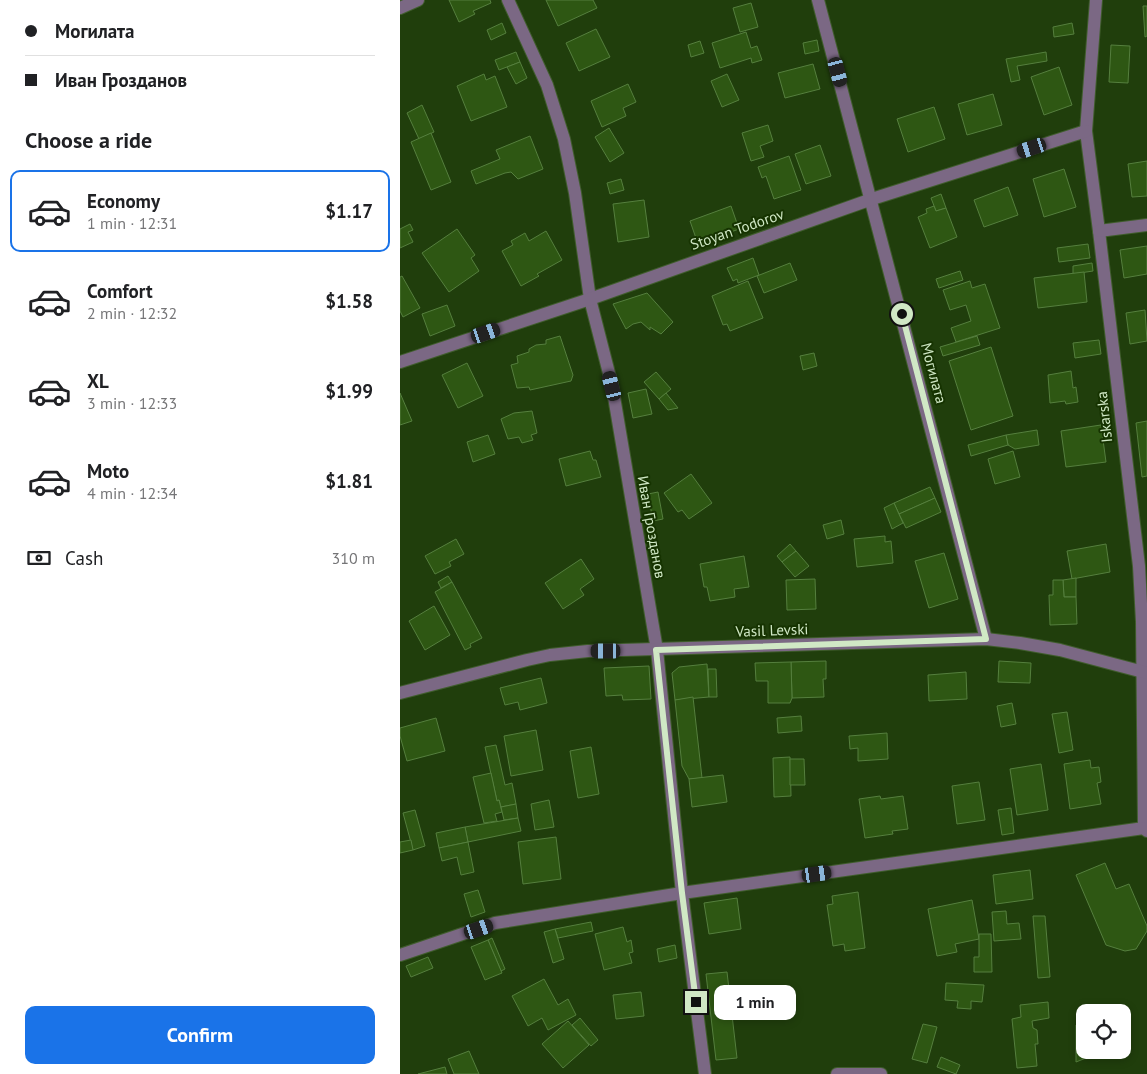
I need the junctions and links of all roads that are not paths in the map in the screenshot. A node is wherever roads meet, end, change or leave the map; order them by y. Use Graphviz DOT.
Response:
graph roads {
  1 [pos="418,0"];
  2 [pos="508,0"];
  3 [pos="818,0"];
  4 [pos="1096,0"];
  5 [pos="400,8"];
  6 [pos="1086,130"];
  7 [pos="872,199"];
  8 [pos="1147,225"];
  9 [pos="1100,231"];
  10 [pos="590,299"];
  11 [pos="400,362"];
  12 [pos="986,639"];
  13 [pos="656,650"];
  14 [pos="1144,672"];
  15 [pos="400,693"];
  16 [pos="1146,830"];
  17 [pos="682,893"];
  18 [pos="400,955"];
  19 [pos="705,1074"];
  20 [pos="837,1074"];
  21 [pos="881,1074"];
  1 -- 5 [label="street"];
  2 -- 10 [label="street, Иван Грозданов"];
  3 -- 7 [label="street, Могилата"];
  4 -- 6 [label="street, Iskarska"];
  6 -- 7 [label="street, Stoyan Todorov"];
  6 -- 9 [label="street, Iskarska"];
  7 -- 10 [label="street, Stoyan Todorov"];
  7 -- 12 [label="street, Могилата"];
  8 -- 9 [label="street"];
  9 -- 14 [label="street, Iskarska"];
  10 -- 11 [label="street, Stoyan Todorov"];
  10 -- 13 [label="street, Иван Грозданов"];
  12 -- 13 [label="street, Vasil Levski"];
  12 -- 14 [label="street, Vasil Levski"];
  13 -- 15 [label="street, Vasil Levski"];
  13 -- 17 [label="street, Иван Грозданов"];
  14 -- 16 [label="street, Iskarska"];
  16 -- 17 [label="street"];
  17 -- 18 [label="street"];
  17 -- 19 [label="street, Иван Грозданов"];
  20 -- 21 [label="street"];
}
